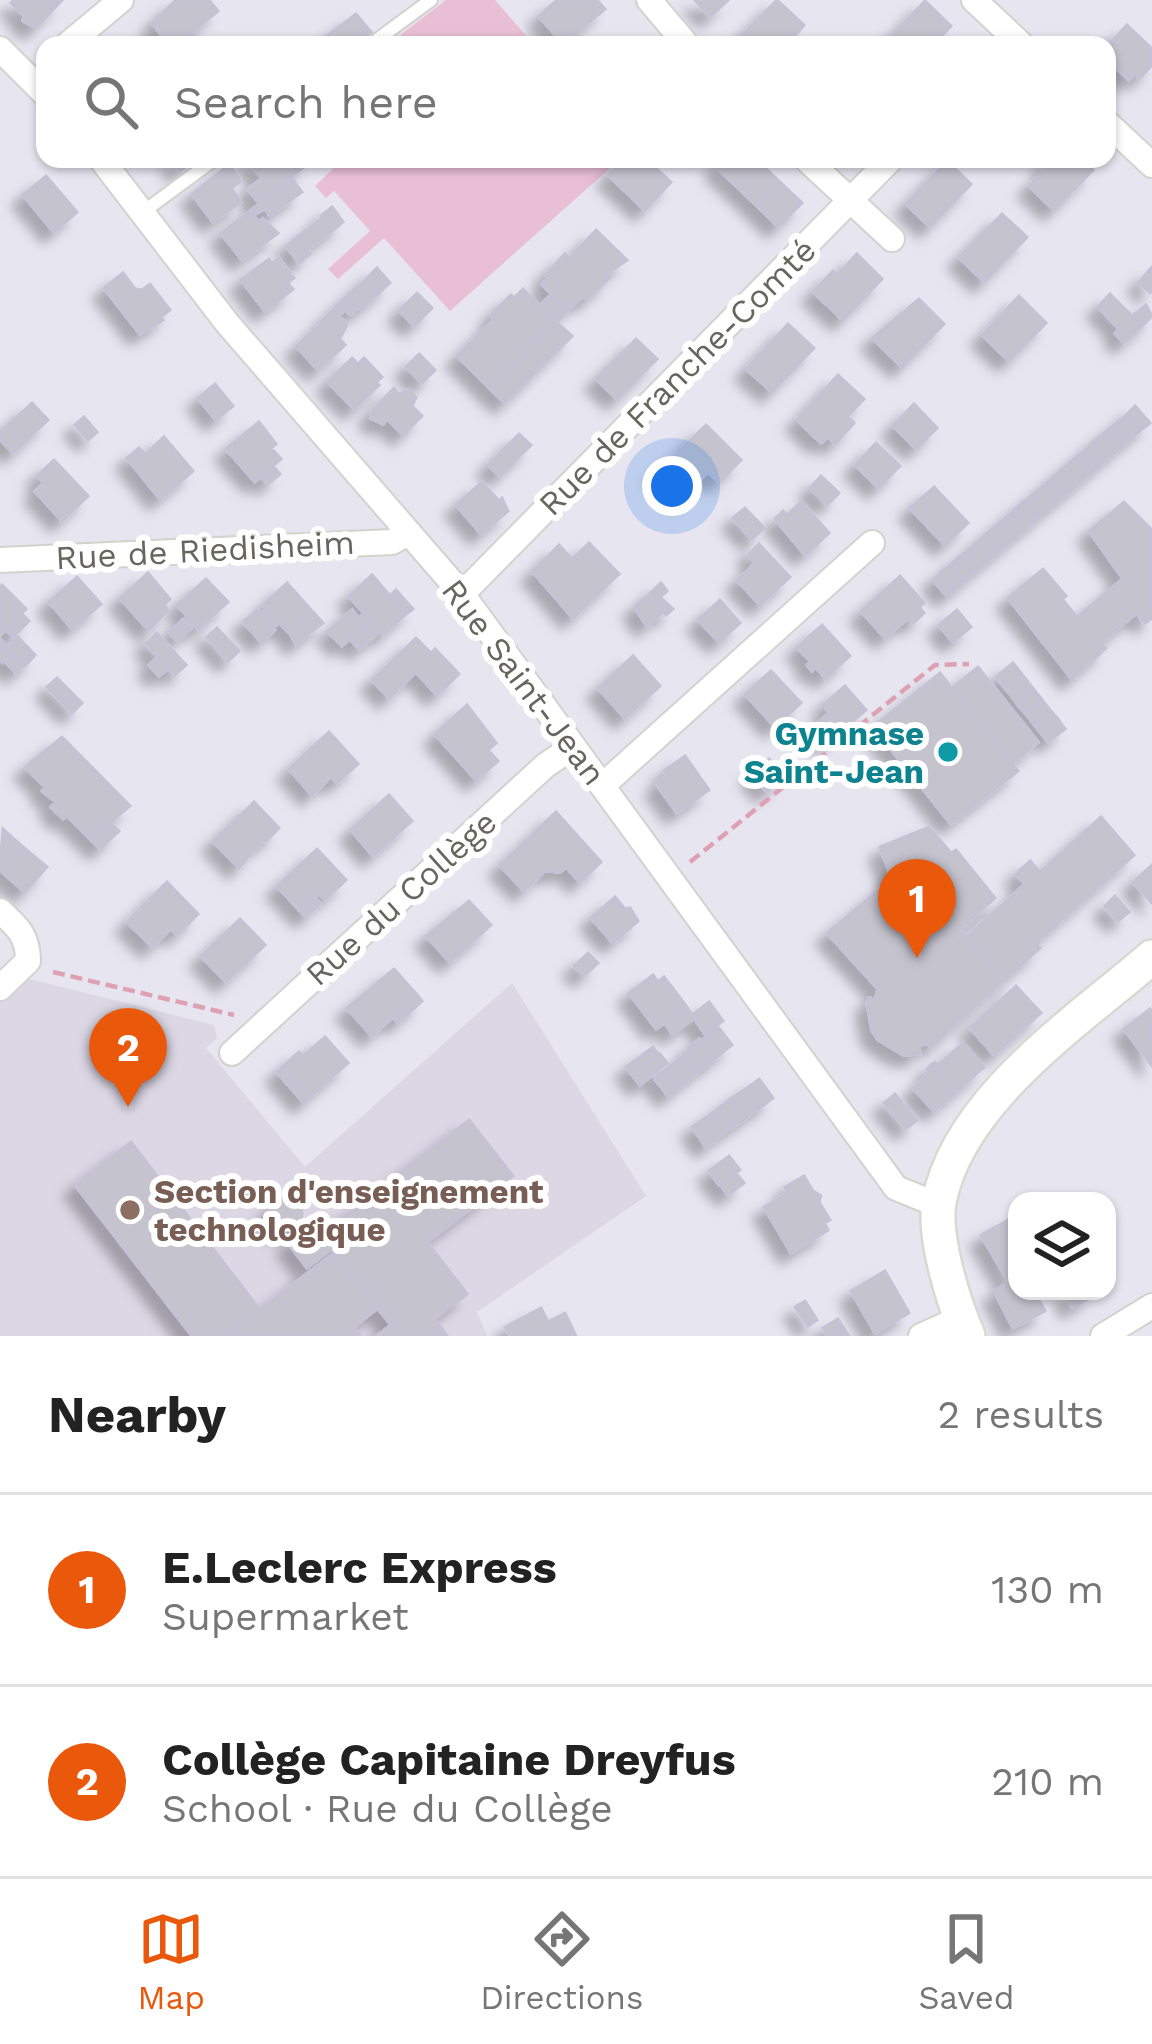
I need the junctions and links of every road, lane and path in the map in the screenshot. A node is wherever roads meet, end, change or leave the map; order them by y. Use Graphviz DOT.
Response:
graph roads {
  1 [pos="121,0"];
  2 [pos="431,0"];
  3 [pos="649,0"];
  4 [pos="974,0"];
  5 [pos="78,36"];
  6 [pos="382,36"];
  7 [pos="679,36"];
  8 [pos="1006,36"];
  9 [pos="0,49"];
  10 [pos="36,75"];
  11 [pos="1116,132"];
  12 [pos="1152,165"];
  13 [pos="108,168"];
  14 [pos="203,168"];
  15 [pos="816,168"];
  16 [pos="882,168"];
  17 [pos="851,201"];
  18 [pos="142,213"];
  19 [pos="892,239"];
  20 [pos="407,532"];
  21 [pos="872,542"];
  22 [pos="0,560"];
  23 [pos="462,594"];
  24 [pos="969,664"];
  25 [pos="573,747"];
  26 [pos="602,786"];
  27 [pos="663,870"];
  28 [pos="0,911"];
  29 [pos="1152,957"];
  30 [pos="28,961"];
  31 [pos="0,988"];
  32 [pos="262,1025"];
  33 [pos="232,1053"];
  34 [pos="938,1205"];
  35 [pos="1152,1306"];
  36 [pos="964,1327"];
  37 [pos="921,1336"];
  38 [pos="1103,1336"];
  1 -- 5 [label="street"];
  2 -- 6 [label="lane"];
  3 -- 7 [label="street"];
  4 -- 8 [label="street"];
  9 -- 10 [label="street"];
  11 -- 12 [label="street"];
  13 -- 18 [label="street, Rue Saint-Jean"];
  14 -- 18 [label="lane"];
  15 -- 17 [label="street"];
  16 -- 17 [label="street, Rue de Franche-Comté"];
  17 -- 19 [label="street"];
  17 -- 23 [label="street, Rue de Franche-Comté"];
  18 -- 20 [label="street, Rue Saint-Jean"];
  20 -- 22 [label="street, Rue de Riedisheim"];
  20 -- 23 [label="street, Rue Saint-Jean"];
  21 -- 26 [label="street"];
  23 -- 25 [label="street, Rue Saint-Jean"];
  24 -- 27 [label="path"];
  25 -- 26 [label="street, Rue Saint-Jean"];
  25 -- 32 [label="street, Rue du Collège"];
  26 -- 27 [label="street, Rue Saint-Jean"];
  27 -- 34 [label="street, Rue Saint-Jean"];
  28 -- 30 [label="street"];
  29 -- 34 [label="main road"];
  30 -- 31 [label="street"];
  30 -- 32 [label="path"];
  32 -- 33 [label="street, Rue du Collège"];
  34 -- 36 [label="main road"];
  35 -- 38 [label="street"];
  36 -- 37 [label="street"];
}
